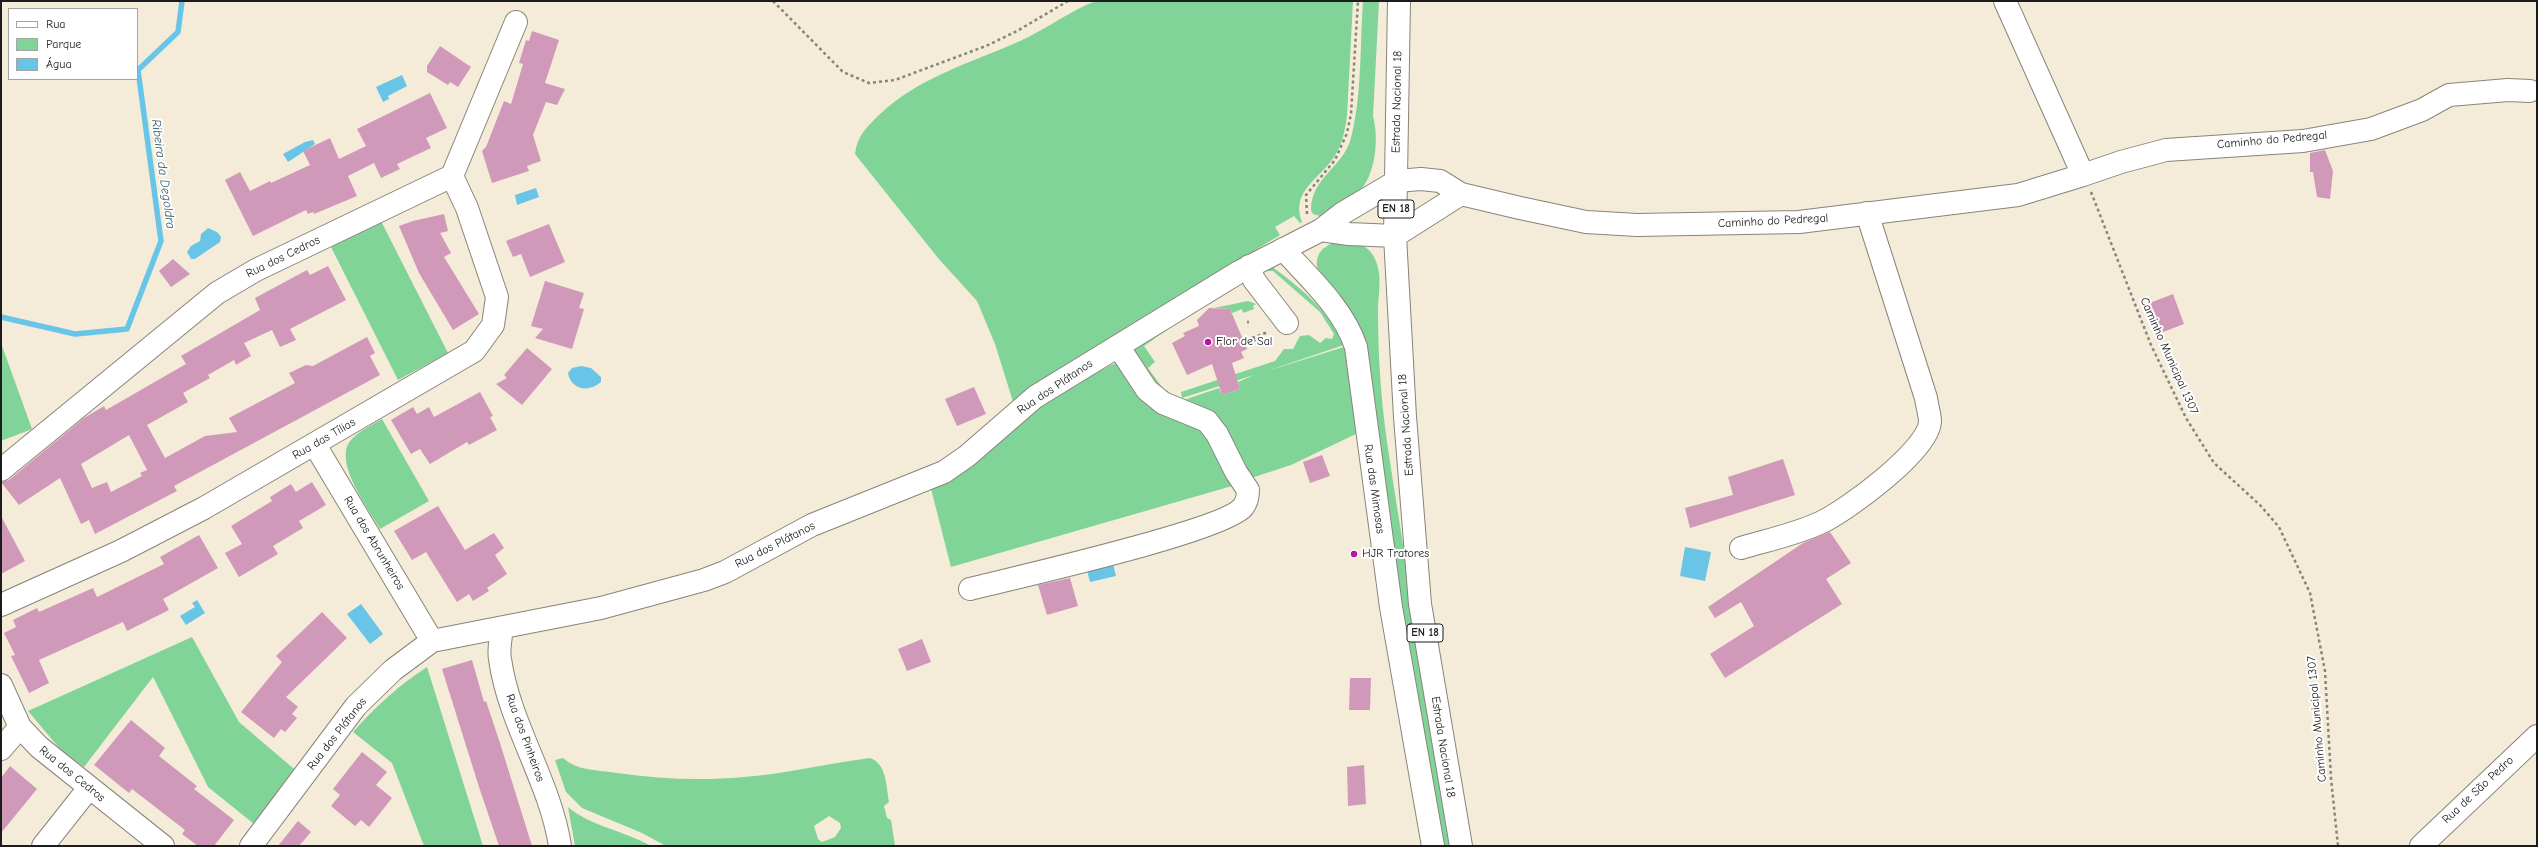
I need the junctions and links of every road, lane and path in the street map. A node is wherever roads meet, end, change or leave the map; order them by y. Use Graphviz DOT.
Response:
graph roads {
  1 [pos="773,1"];
  2 [pos="1068,1"];
  3 [pos="1358,1"];
  4 [pos="1399,1"];
  5 [pos="2005,1"];
  6 [pos="516,22"];
  7 [pos="2530,91"];
  8 [pos="2083,175"];
  9 [pos="452,176"];
  10 [pos="1397,182"];
  11 [pos="1461,194"];
  12 [pos="1867,213"];
  13 [pos="1317,232"];
  14 [pos="1395,236"];
  15 [pos="1283,249"];
  16 [pos="1249,266"];
  17 [pos="1277,325"];
  18 [pos="1250,344"];
  19 [pos="1118,346"];
  20 [pos="315,445"];
  21 [pos="1,470"];
  22 [pos="1741,548"];
  23 [pos="970,589"];
  24 [pos="1,605"];
  25 [pos="502,628"];
  26 [pos="432,642"];
  27 [pos="1,685"];
  28 [pos="20,727"];
  29 [pos="2537,736"];
  30 [pos="1,749"];
  31 [pos="89,788"];
  32 [pos="44,846"];
  33 [pos="163,846"];
  34 [pos="251,846"];
  35 [pos="560,846"];
  36 [pos="1433,846"];
  37 [pos="1461,846"];
  38 [pos="2338,846"];
  39 [pos="2421,846"];
  1 -- 2 [label="path"];
  3 -- 13 [label="path"];
  4 -- 10 [label="street, Estrada Nacional 18 / EN 18"];
  5 -- 8 [label="street"];
  6 -- 9 [label="street"];
  7 -- 8 [label="street, Caminho do Pedregal"];
  8 -- 12 [label="street, Caminho do Pedregal"];
  8 -- 38 [label="path, Caminho Municipal 1307"];
  9 -- 20 [label="street, Rua das Tílias"];
  9 -- 21 [label="street, Rua dos Cedros"];
  10 -- 11 [label="street, Caminho do Pedregal"];
  10 -- 13 [label="street, Rua dos Plátanos"];
  10 -- 14 [label="street, Estrada Nacional 18 / EN 18"];
  11 -- 12 [label="street, Caminho do Pedregal"];
  11 -- 14 [label="street"];
  12 -- 22 [label="street"];
  13 -- 14 [label="street"];
  13 -- 15 [label="street, Rua dos Plátanos"];
  14 -- 37 [label="street, Estrada Nacional 18 / EN 18"];
  15 -- 16 [label="street, Rua dos Plátanos"];
  15 -- 36 [label="street, Rua das Mimosas"];
  16 -- 17 [label="street"];
  16 -- 19 [label="street, Rua dos Plátanos"];
  17 -- 18 [label="path"];
  19 -- 23 [label="street"];
  19 -- 25 [label="street, Rua dos Plátanos"];
  20 -- 24 [label="street, Rua das Tílias"];
  20 -- 26 [label="street, Rua dos Abrunheiros"];
  25 -- 26 [label="street, Rua dos Plátanos"];
  25 -- 35 [label="street, Rua dos Pinheiros"];
  26 -- 34 [label="street, Rua dos Plátanos"];
  27 -- 28 [label="street, Rua dos Cedros"];
  28 -- 30 [label="street"];
  28 -- 31 [label="street, Rua dos Cedros"];
  29 -- 39 [label="street, Rua de São Pedro"];
  31 -- 32 [label="street"];
  31 -- 33 [label="street, Rua dos Cedros"];
}
